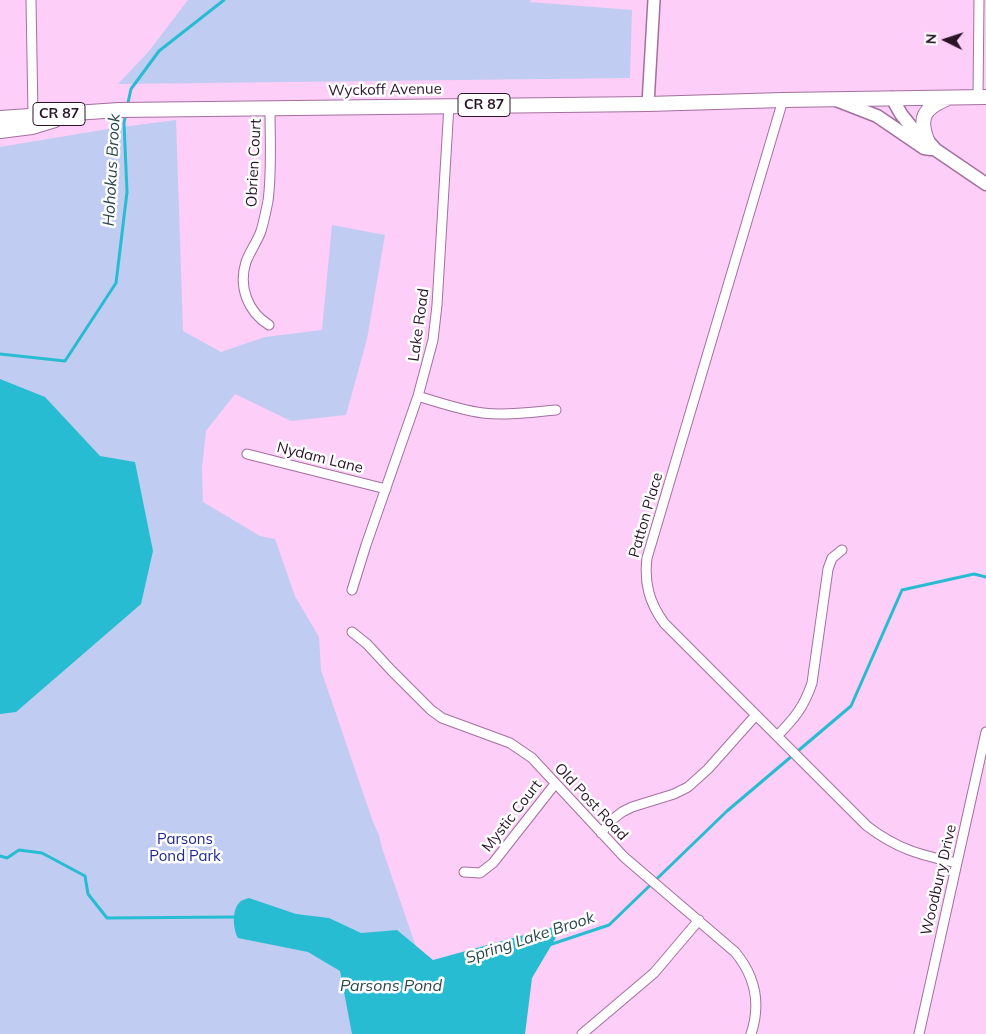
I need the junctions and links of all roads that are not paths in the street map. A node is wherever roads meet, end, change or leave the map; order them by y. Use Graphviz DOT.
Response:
graph roads {
  1 [pos="31,0"];
  2 [pos="654,0"];
  3 [pos="979,0"];
  4 [pos="950,97"];
  5 [pos="982,97"];
  6 [pos="892,98"];
  7 [pos="832,99"];
  8 [pos="783,100"];
  9 [pos="648,104"];
  10 [pos="449,105"];
  11 [pos="270,109"];
  12 [pos="77,113"];
  13 [pos="33,115"];
  14 [pos="0,118"];
  15 [pos="0,131"];
  16 [pos="932,145"];
  17 [pos="986,184"];
  18 [pos="269,325"];
  19 [pos="418,396"];
  20 [pos="556,410"];
  21 [pos="247,454"];
  22 [pos="386,489"];
  23 [pos="842,550"];
  24 [pos="352,590"];
  25 [pos="352,632"];
  26 [pos="756,715"];
  27 [pos="986,732"];
  28 [pos="776,736"];
  29 [pos="555,784"];
  30 [pos="602,833"];
  31 [pos="957,863"];
  32 [pos="464,872"];
  33 [pos="699,920"];
  34 [pos="582,1034"];
  35 [pos="751,1034"];
  36 [pos="919,1034"];
  1 -- 13 [label="street"];
  2 -- 9 [label="street"];
  3 -- 5 [label="street"];
  4 -- 5 [label="main road"];
  4 -- 6 [label="main road"];
  4 -- 16 [label="main road"];
  6 -- 7 [label="main road, Wyckoff Avenue / CR 87"];
  6 -- 16 [label="main road, Wyckoff Avenue / CR 87"];
  7 -- 8 [label="main road, Wyckoff Avenue / CR 87"];
  7 -- 16 [label="main road, Wyckoff Avenue / CR 87"];
  8 -- 9 [label="main road, Wyckoff Avenue / CR 87"];
  8 -- 26 [label="street, Patton Place"];
  9 -- 10 [label="main road, Wyckoff Avenue / CR 87"];
  10 -- 11 [label="main road, Wyckoff Avenue / CR 87"];
  10 -- 19 [label="street, Lake Road"];
  11 -- 12 [label="main road, Wyckoff Avenue / CR 87"];
  11 -- 18 [label="street, Obrien Court"];
  12 -- 13 [label="main road, Wyckoff Avenue / CR 87"];
  12 -- 15 [label="main road"];
  13 -- 14 [label="main road, Wyckoff Avenue / CR 87"];
  16 -- 17 [label="main road, Wyckoff Avenue / CR 87"];
  19 -- 20 [label="street"];
  19 -- 22 [label="street, Lake Road"];
  21 -- 22 [label="street, Nydam Lane"];
  22 -- 24 [label="street, Lake Road"];
  23 -- 28 [label="street"];
  25 -- 29 [label="street, Old Post Road"];
  26 -- 28 [label="street, Patton Place"];
  26 -- 30 [label="street"];
  27 -- 31 [label="street, Woodbury Drive"];
  28 -- 31 [label="street, Patton Place"];
  29 -- 30 [label="street, Old Post Road"];
  29 -- 32 [label="street, Mystic Court"];
  30 -- 33 [label="street, Old Post Road"];
  31 -- 36 [label="street, Woodbury Drive"];
  33 -- 34 [label="street"];
  33 -- 35 [label="street, Old Post Road"];
}
